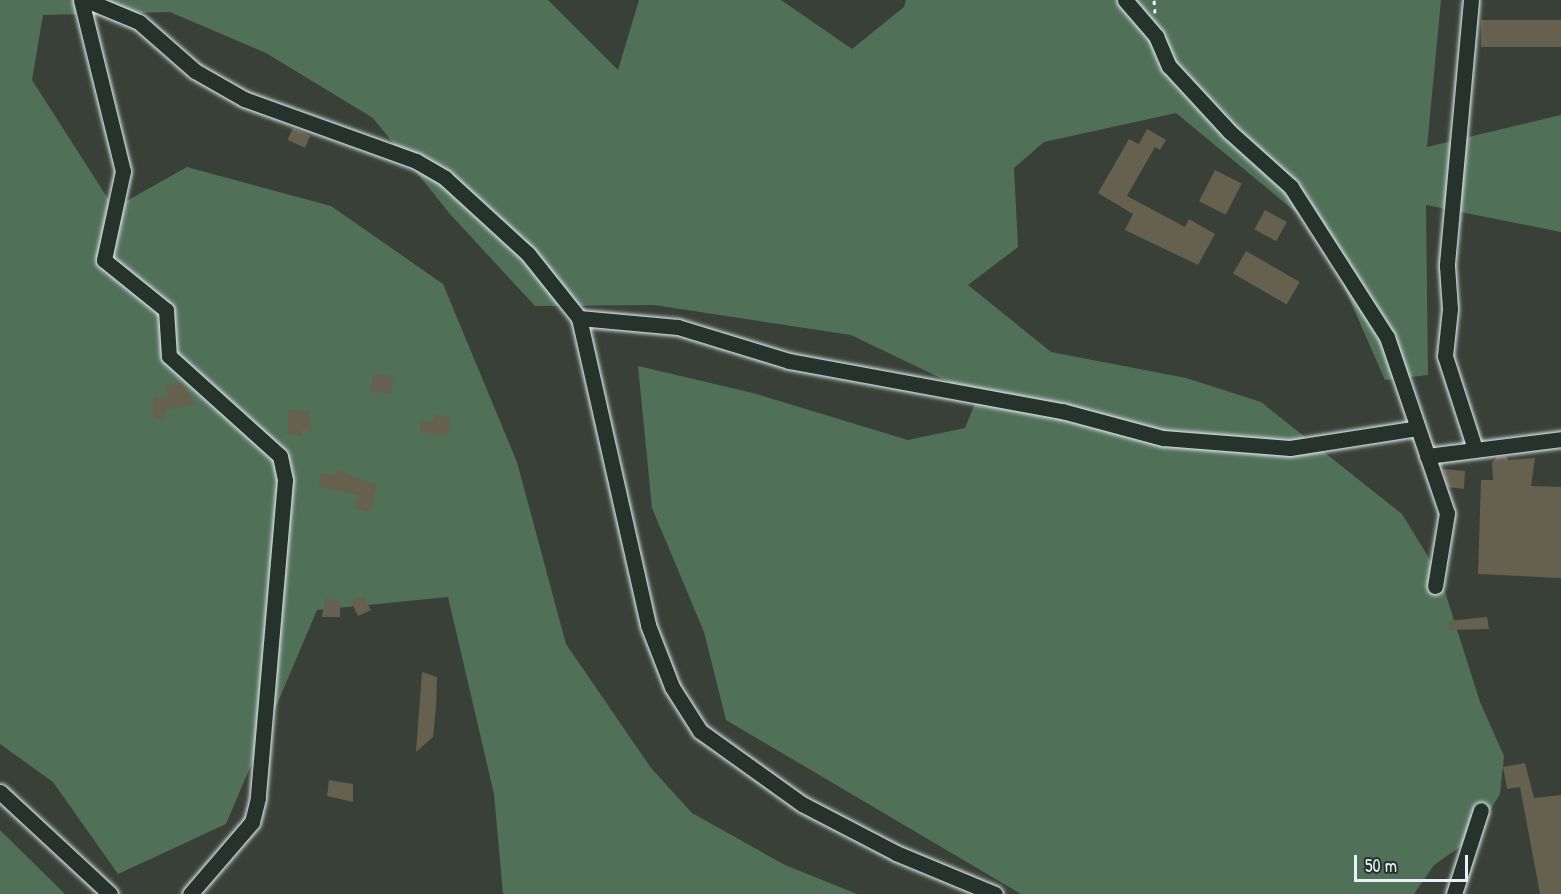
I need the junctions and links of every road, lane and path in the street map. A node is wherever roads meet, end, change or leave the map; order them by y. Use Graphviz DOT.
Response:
graph roads {
  1 [pos="81,0"];
  2 [pos="86,0"];
  3 [pos="1125,0"];
  4 [pos="1471,0"];
  5 [pos="579,318"];
  6 [pos="1417,428"];
  7 [pos="1561,439"];
  8 [pos="1475,449"];
  9 [pos="1427,456"];
  10 [pos="1435,586"];
  11 [pos="2,794"];
  12 [pos="1480,810"];
  13 [pos="110,894"];
  14 [pos="190,894"];
  15 [pos="995,894"];
  16 [pos="1454,894"];
  1 -- 14 [label="street"];
  2 -- 5 [label="street"];
  3 -- 6 [label="street"];
  4 -- 8 [label="street"];
  5 -- 6 [label="street"];
  5 -- 15 [label="street"];
  6 -- 9 [label="street"];
  7 -- 8 [label="street"];
  8 -- 9 [label="street"];
  9 -- 10 [label="street"];
  11 -- 13 [label="street"];
  12 -- 16 [label="street"];
}
